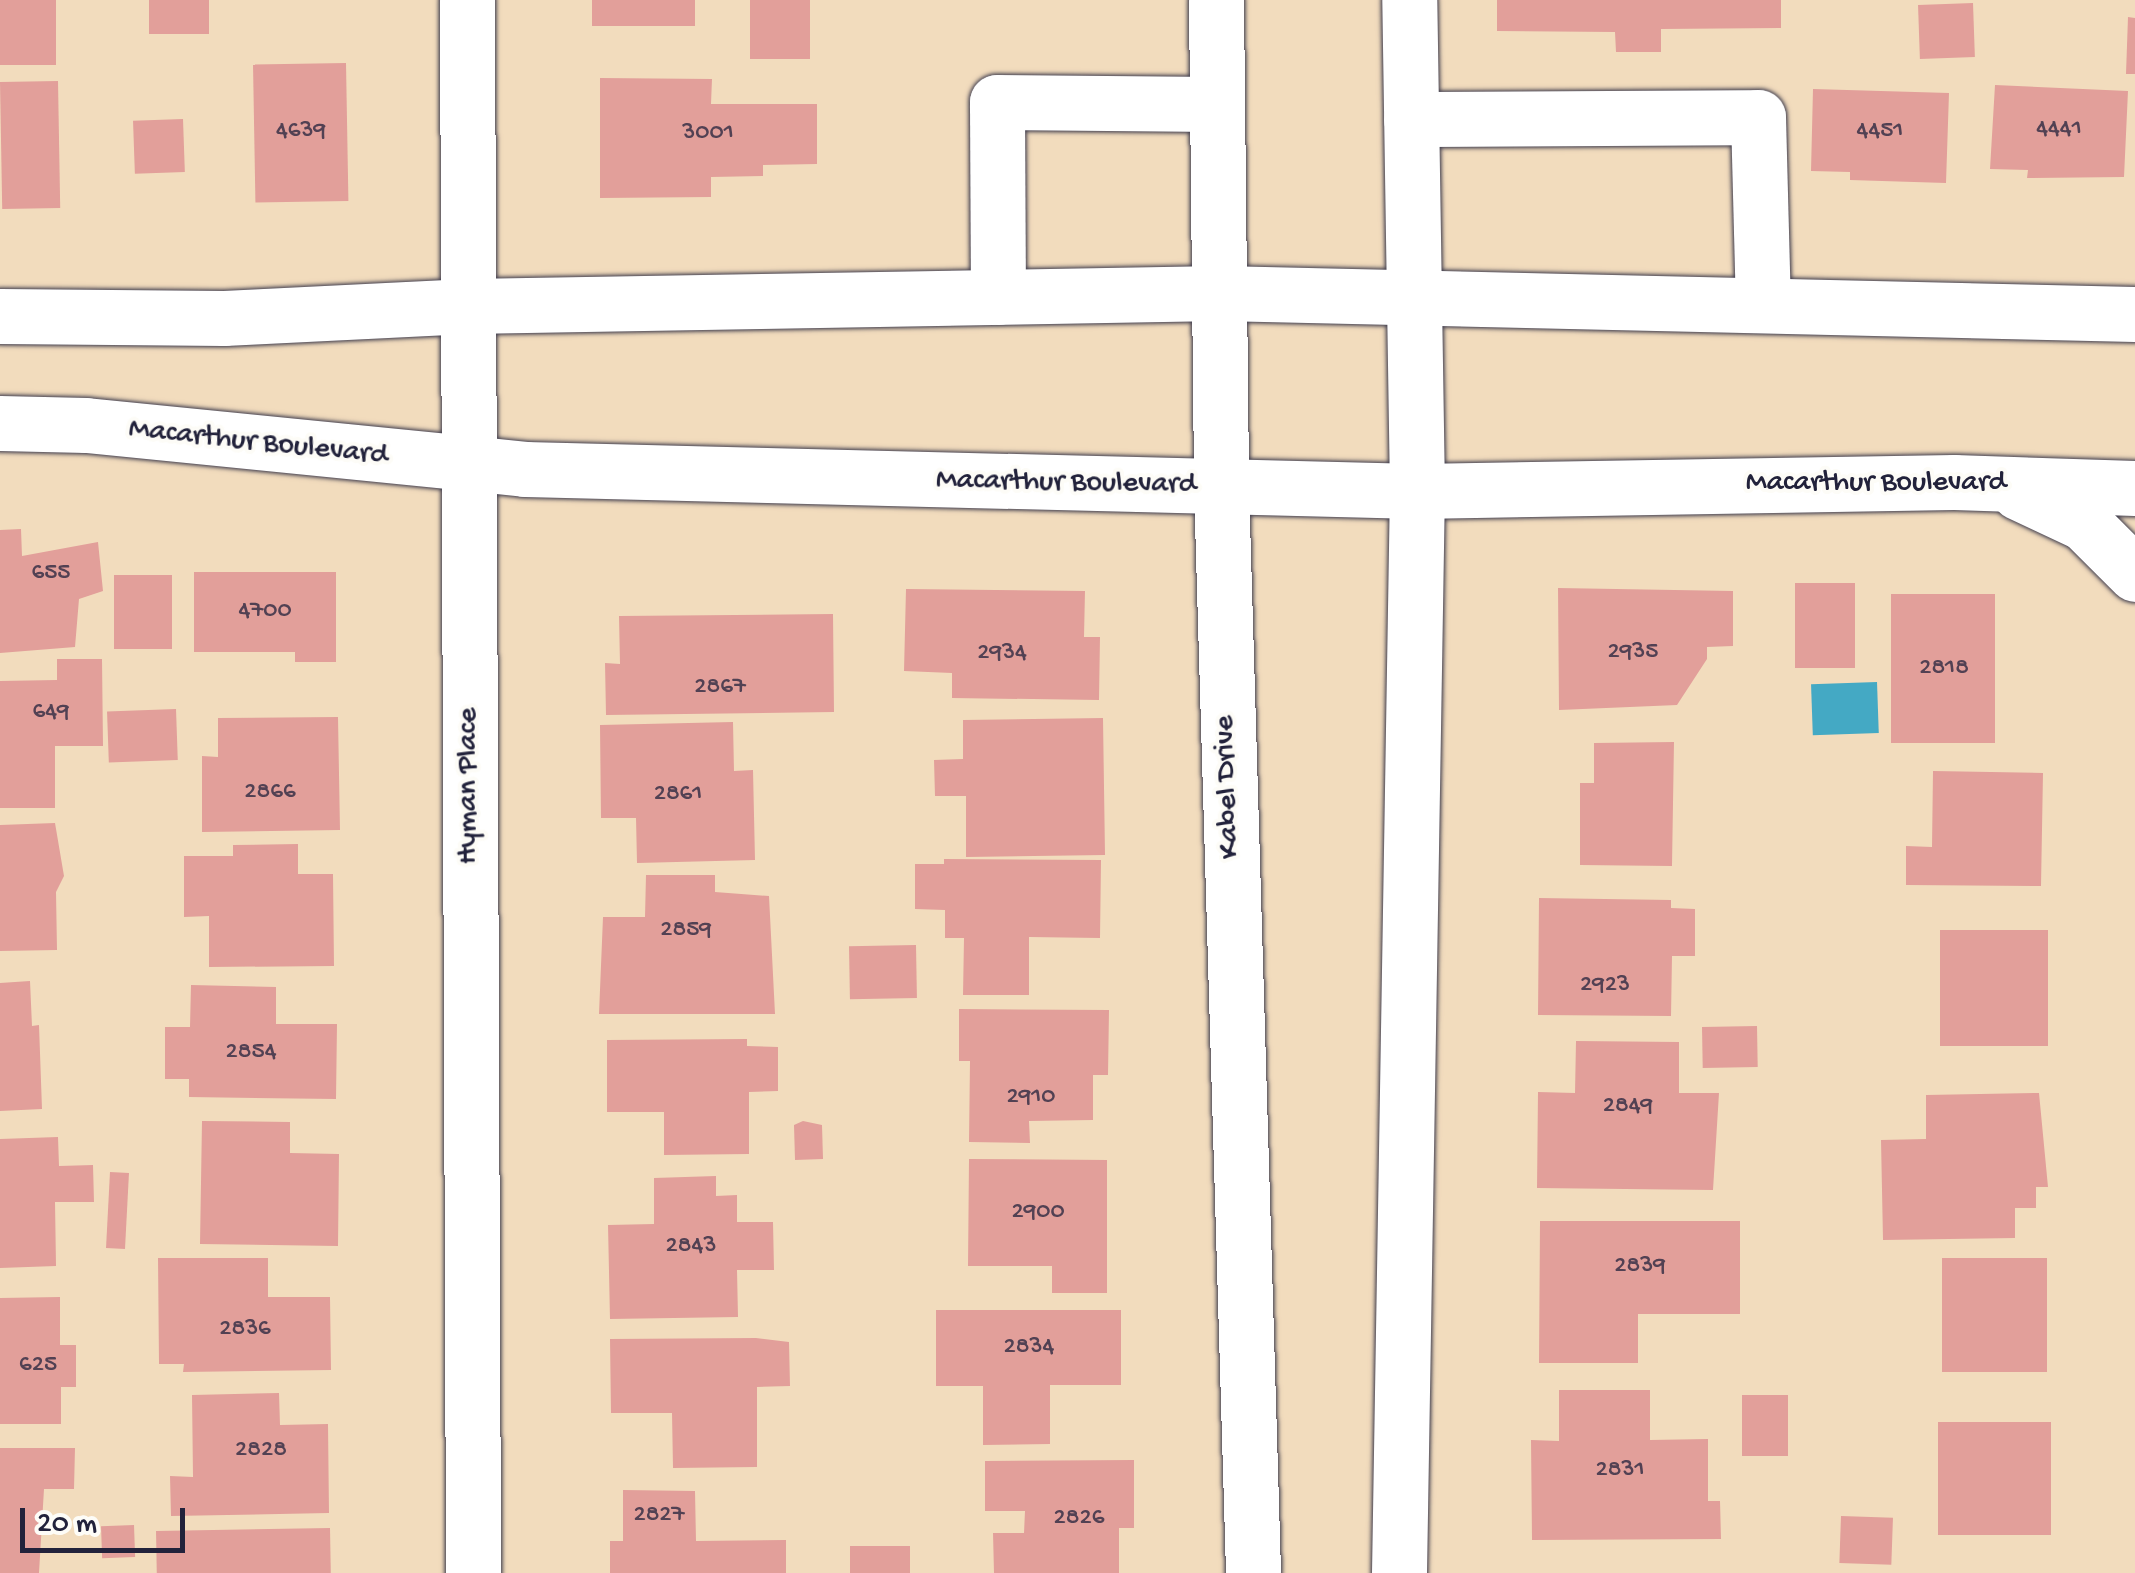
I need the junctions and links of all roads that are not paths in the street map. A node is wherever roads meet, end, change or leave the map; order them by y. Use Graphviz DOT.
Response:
graph roads {
  1 [pos="467,0"];
  2 [pos="1216,0"];
  3 [pos="1409,0"];
  4 [pos="1216,104"];
  5 [pos="1412,119"];
  6 [pos="1220,293"];
  7 [pos="1417,296"];
  8 [pos="998,297"];
  9 [pos="1763,303"];
  10 [pos="468,306"];
  11 [pos="2135,314"];
  12 [pos="0,316"];
  13 [pos="0,424"];
  14 [pos="471,466"];
  15 [pos="2002,484"];
  16 [pos="1221,487"];
  17 [pos="2135,488"];
  18 [pos="1418,491"];
  19 [pos="2135,574"];
  20 [pos="473,1573"];
  21 [pos="1253,1573"];
  22 [pos="1398,1573"];
  1 -- 10 [label="street, Hyman Place"];
  2 -- 4 [label="street, Kabel Drive"];
  3 -- 5 [label="street"];
  4 -- 6 [label="street, Kabel Drive"];
  4 -- 8 [label="street"];
  5 -- 7 [label="street"];
  5 -- 9 [label="street"];
  6 -- 7 [label="street"];
  6 -- 8 [label="street"];
  6 -- 16 [label="street, Kabel Drive"];
  7 -- 9 [label="street"];
  7 -- 18 [label="street"];
  8 -- 10 [label="street"];
  9 -- 11 [label="street"];
  10 -- 12 [label="street"];
  10 -- 14 [label="street, Hyman Place"];
  13 -- 14 [label="street, Macarthur Boulevard"];
  14 -- 16 [label="street, Macarthur Boulevard"];
  14 -- 20 [label="street, Hyman Place"];
  15 -- 17 [label="street, Macarthur Boulevard"];
  15 -- 18 [label="street, Macarthur Boulevard"];
  15 -- 19 [label="street"];
  16 -- 18 [label="street, Macarthur Boulevard"];
  16 -- 21 [label="street, Kabel Drive"];
  18 -- 22 [label="street"];
}
